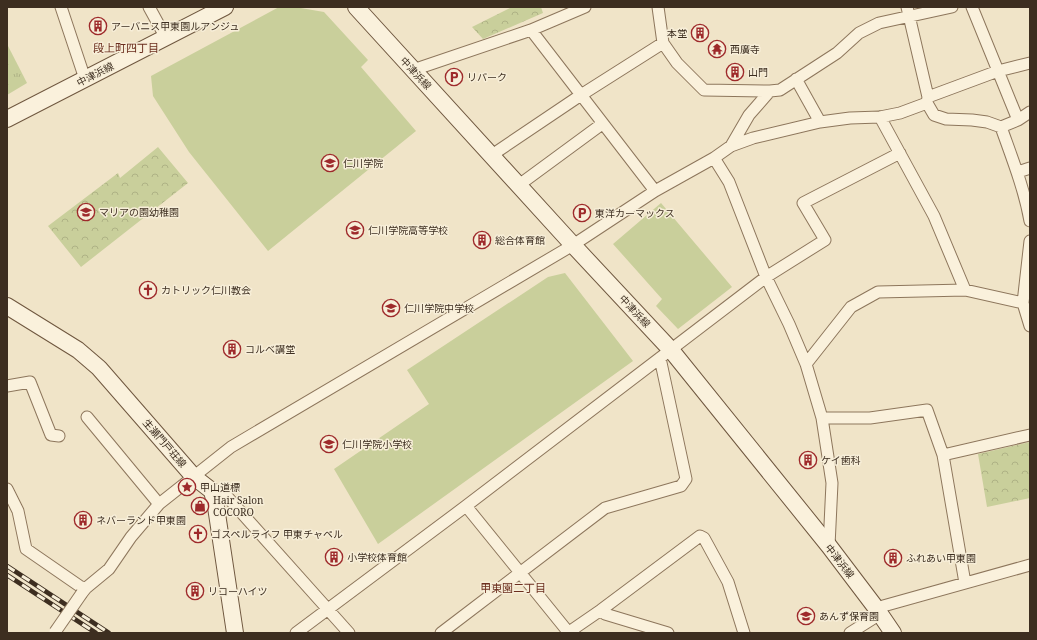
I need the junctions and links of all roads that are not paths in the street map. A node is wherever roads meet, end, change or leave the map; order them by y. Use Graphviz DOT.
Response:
graph roads {
  1 [pos="62,7"];
  2 [pos="149,7"];
  3 [pos="225,7"];
  4 [pos="356,7"];
  5 [pos="585,7"];
  6 [pos="658,7"];
  7 [pos="952,7"];
  8 [pos="972,7"];
  9 [pos="908,12"];
  10 [pos="531,30"];
  11 [pos="166,38"];
  12 [pos="663,43"];
  13 [pos="1030,63"];
  14 [pos="413,70"];
  15 [pos="998,71"];
  16 [pos="85,78"];
  17 [pos="796,79"];
  18 [pos="770,91"];
  19 [pos="581,95"];
  20 [pos="928,100"];
  21 [pos="1030,112"];
  22 [pos="880,117"];
  23 [pos="7,119"];
  24 [pos="1018,120"];
  25 [pos="820,122"];
  26 [pos="602,124"];
  27 [pos="1001,127"];
  28 [pos="731,146"];
  29 [pos="900,153"];
  30 [pos="492,155"];
  31 [pos="714,158"];
  32 [pos="1030,168"];
  33 [pos="1018,172"];
  34 [pos="519,184"];
  35 [pos="655,191"];
  36 [pos="1030,221"];
  37 [pos="1030,241"];
  38 [pos="573,244"];
  39 [pos="766,277"];
  40 [pos="965,290"];
  41 [pos="1022,303"];
  42 [pos="7,306"];
  43 [pos="1030,326"];
  44 [pos="666,354"];
  45 [pos="806,364"];
  46 [pos="7,386"];
  47 [pos="87,417"];
  48 [pos="822,418"];
  49 [pos="59,436"];
  50 [pos="1030,436"];
  51 [pos="943,455"];
  52 [pos="194,477"];
  53 [pos="7,489"];
  54 [pos="212,491"];
  55 [pos="159,504"];
  56 [pos="466,506"];
  57 [pos="829,546"];
  58 [pos="1030,565"];
  59 [pos="520,573"];
  60 [pos="965,583"];
  61 [pos="84,591"];
  62 [pos="328,609"];
  63 [pos="601,610"];
  64 [pos="878,611"];
  65 [pos="54,633"];
  66 [pos="235,633"];
  67 [pos="296,633"];
  68 [pos="348,633"];
  69 [pos="442,633"];
  70 [pos="569,633"];
  71 [pos="668,633"];
  72 [pos="744,633"];
  73 [pos="850,633"];
  74 [pos="893,633"];
  1 -- 16 [label="street"];
  2 -- 11 [label="street"];
  3 -- 11 [label="street, 中津浜線"];
  4 -- 14 [label="street, 中津浜線"];
  5 -- 10 [label="street"];
  6 -- 12 [label="street"];
  7 -- 9 [label="street"];
  8 -- 15 [label="street"];
  9 -- 17 [label="street"];
  9 -- 20 [label="street"];
  10 -- 14 [label="street"];
  10 -- 19 [label="street"];
  11 -- 16 [label="street, 中津浜線"];
  12 -- 18 [label="street"];
  12 -- 19 [label="street"];
  13 -- 15 [label="street"];
  14 -- 30 [label="street, 中津浜線"];
  15 -- 20 [label="street"];
  15 -- 24 [label="street"];
  16 -- 23 [label="street, 中津浜線"];
  17 -- 18 [label="street"];
  17 -- 25 [label="street"];
  18 -- 28 [label="street"];
  19 -- 26 [label="street"];
  19 -- 30 [label="street"];
  20 -- 22 [label="street"];
  20 -- 27 [label="street"];
  21 -- 24 [label="street"];
  22 -- 25 [label="street"];
  22 -- 29 [label="street"];
  24 -- 27 [label="street"];
  25 -- 28 [label="street"];
  26 -- 34 [label="street"];
  26 -- 35 [label="street"];
  27 -- 33 [label="street"];
  28 -- 31 [label="street"];
  29 -- 39 [label="street"];
  29 -- 40 [label="street"];
  30 -- 34 [label="street, 中津浜線"];
  31 -- 35 [label="street"];
  31 -- 39 [label="street"];
  32 -- 33 [label="street"];
  33 -- 36 [label="street"];
  34 -- 38 [label="street, 中津浜線"];
  35 -- 38 [label="street"];
  37 -- 41 [label="street"];
  38 -- 44 [label="street, 中津浜線"];
  38 -- 52 [label="street"];
  39 -- 44 [label="street"];
  39 -- 45 [label="street"];
  40 -- 41 [label="street"];
  40 -- 45 [label="street"];
  41 -- 43 [label="street"];
  42 -- 52 [label="street, 生瀬門戸荘線"];
  44 -- 56 [label="street"];
  44 -- 57 [label="street, 中津浜線"];
  44 -- 59 [label="street"];
  45 -- 48 [label="street"];
  46 -- 49 [label="street"];
  47 -- 55 [label="street"];
  48 -- 51 [label="street"];
  48 -- 57 [label="street"];
  50 -- 51 [label="street"];
  51 -- 60 [label="street"];
  52 -- 54 [label="street, 生瀬門戸荘線"];
  52 -- 55 [label="street"];
  53 -- 61 [label="street"];
  54 -- 62 [label="street"];
  54 -- 66 [label="street"];
  55 -- 61 [label="street"];
  56 -- 59 [label="street"];
  56 -- 62 [label="street"];
  57 -- 64 [label="street, 中津浜線"];
  58 -- 60 [label="street"];
  59 -- 69 [label="street"];
  59 -- 70 [label="street"];
  60 -- 64 [label="street"];
  61 -- 65 [label="street, bridge"];
  62 -- 67 [label="street"];
  62 -- 68 [label="street"];
  63 -- 70 [label="street"];
  63 -- 71 [label="street"];
  63 -- 72 [label="street"];
  64 -- 73 [label="street"];
  64 -- 74 [label="street, 中津浜線"];
}
